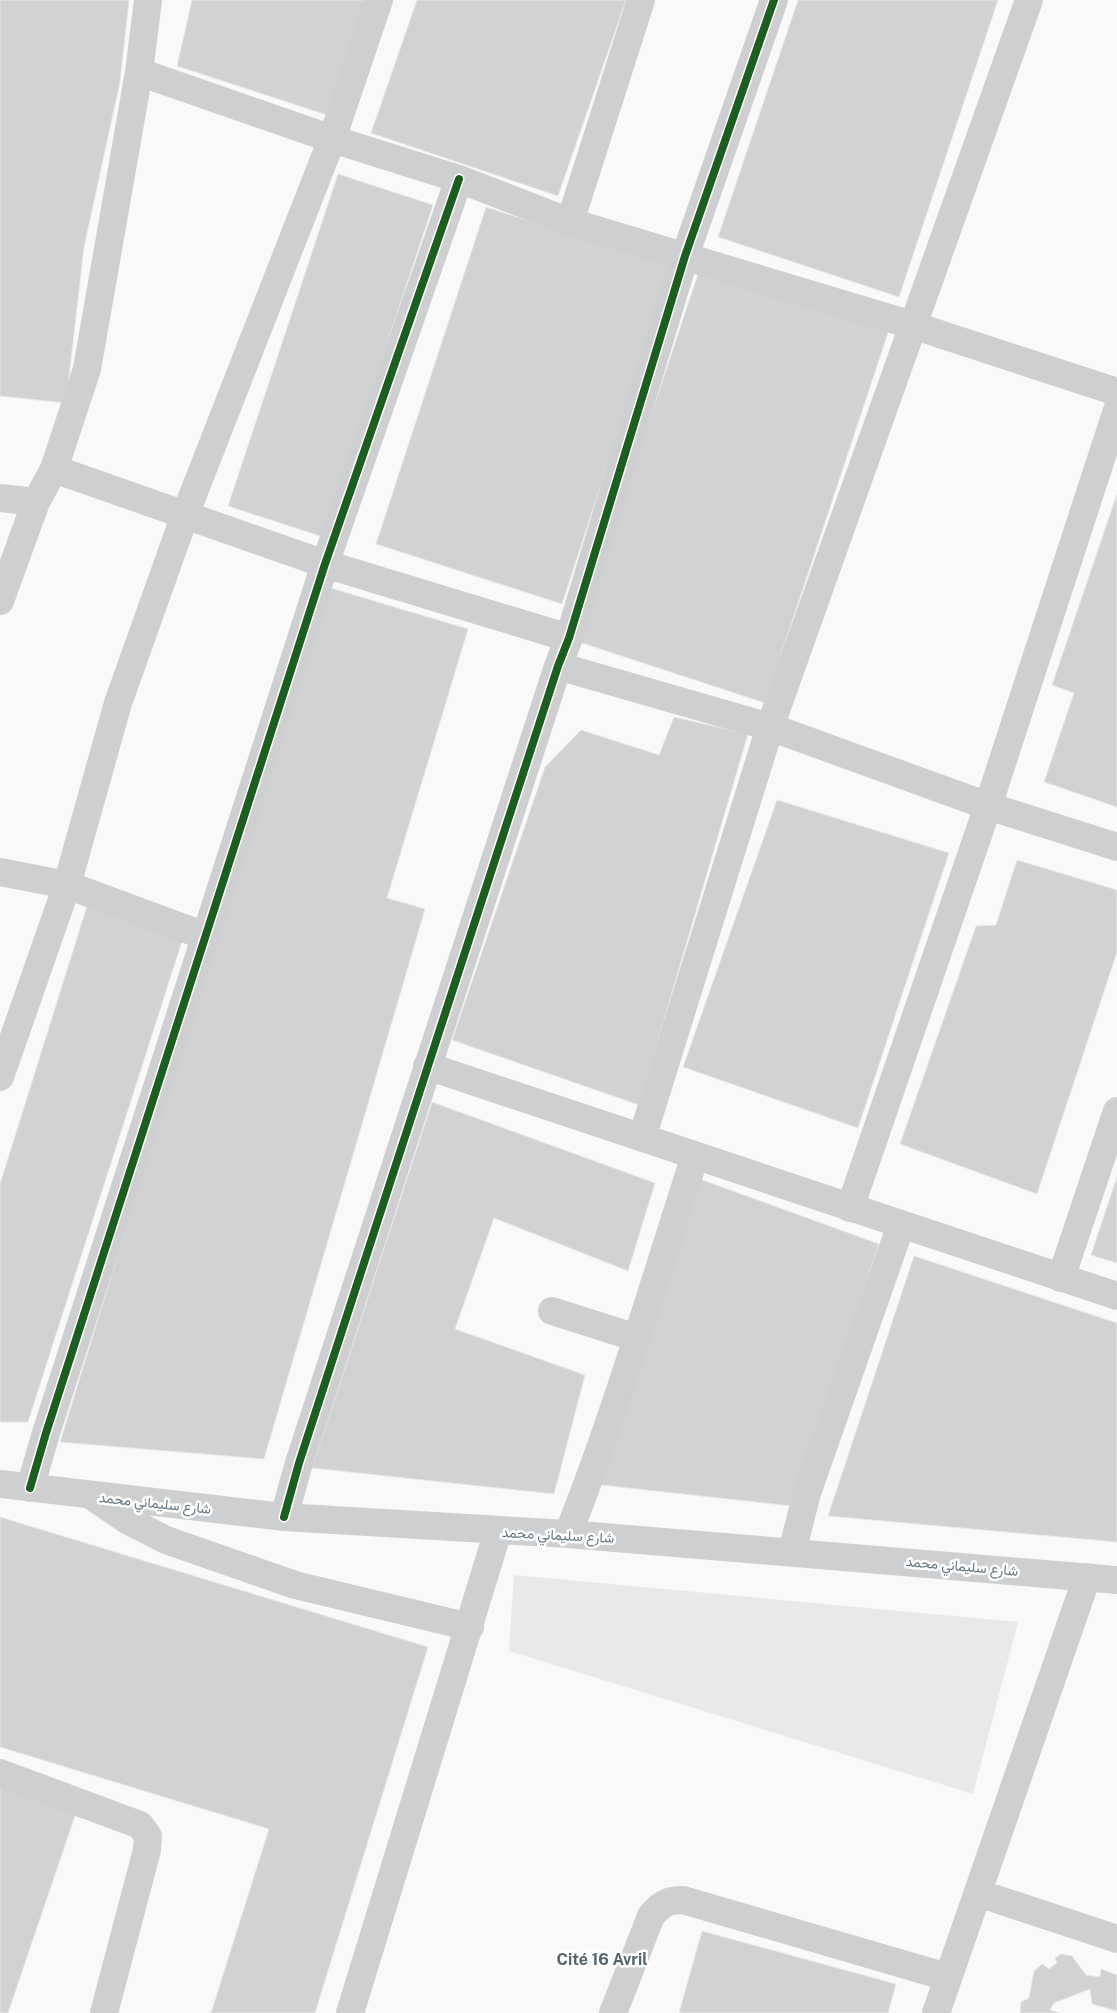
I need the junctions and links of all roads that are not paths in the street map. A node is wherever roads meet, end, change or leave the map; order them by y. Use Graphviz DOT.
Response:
graph roads {
  1 [pos="148,0"];
  2 [pos="379,0"];
  3 [pos="641,0"];
  4 [pos="774,0"];
  5 [pos="1029,0"];
  6 [pos="138,72"];
  7 [pos="332,139"];
  8 [pos="459,179"];
  9 [pos="570,222"];
  10 [pos="685,256"];
  11 [pos="912,325"];
  12 [pos="1117,392"];
  13 [pos="1117,410"];
  14 [pos="54,469"];
  15 [pos="0,498"];
  16 [pos="36,502"];
  17 [pos="185,515"];
  18 [pos="325,564"];
  19 [pos="0,601"];
  20 [pos="569,638"];
  21 [pos="558,666"];
  22 [pos="770,727"];
  23 [pos="988,806"];
  24 [pos="1117,847"];
  25 [pos="0,872"];
  26 [pos="67,885"];
  27 [pos="205,936"];
  28 [pos="427,1066"];
  29 [pos="0,1077"];
  30 [pos="1117,1111"];
  31 [pos="642,1138"];
  32 [pos="695,1156"];
  33 [pos="850,1208"];
  34 [pos="901,1224"];
  35 [pos="1061,1278"];
  36 [pos="1117,1296"];
  37 [pos="552,1311"];
  38 [pos="636,1338"];
  39 [pos="0,1484"];
  40 [pos="30,1488"];
  41 [pos="92,1496"];
  42 [pos="284,1517"];
  43 [pos="498,1531"];
  44 [pos="568,1534"];
  45 [pos="792,1552"];
  46 [pos="1087,1577"];
  47 [pos="1117,1580"];
  48 [pos="470,1627"];
  49 [pos="0,1773"];
  50 [pos="978,1893"];
  51 [pos="1117,1939"];
  52 [pos="947,1977"];
  53 [pos="104,2013"];
  54 [pos="350,2013"];
  55 [pos="613,2013"];
  56 [pos="936,2013"];
  1 -- 6 [label="street"];
  2 -- 7 [label="street"];
  3 -- 9 [label="street"];
  4 -- 10 [label="street"];
  5 -- 11 [label="street"];
  6 -- 7 [label="street"];
  6 -- 14 [label="street"];
  7 -- 8 [label="street"];
  7 -- 17 [label="street"];
  8 -- 9 [label="street"];
  8 -- 18 [label="street"];
  9 -- 10 [label="street"];
  10 -- 11 [label="street"];
  10 -- 20 [label="street"];
  11 -- 12 [label="street"];
  11 -- 22 [label="street"];
  13 -- 23 [label="street"];
  14 -- 16 [label="street"];
  14 -- 17 [label="street"];
  15 -- 16 [label="street"];
  16 -- 19 [label="street"];
  17 -- 18 [label="street"];
  17 -- 26 [label="street"];
  18 -- 20 [label="street"];
  18 -- 27 [label="street"];
  20 -- 21 [label="street"];
  21 -- 22 [label="street"];
  21 -- 28 [label="street"];
  22 -- 23 [label="street"];
  22 -- 31 [label="street"];
  23 -- 24 [label="street"];
  23 -- 33 [label="street"];
  25 -- 26 [label="street"];
  26 -- 27 [label="street"];
  26 -- 29 [label="street"];
  27 -- 40 [label="street"];
  28 -- 31 [label="street"];
  28 -- 42 [label="street"];
  30 -- 35 [label="street"];
  31 -- 32 [label="street"];
  32 -- 33 [label="street"];
  32 -- 38 [label="street"];
  33 -- 34 [label="street"];
  34 -- 35 [label="street"];
  34 -- 45 [label="street"];
  35 -- 36 [label="street"];
  37 -- 38 [label="street"];
  38 -- 44 [label="street"];
  39 -- 40 [label="street, شارع سليماني محمد"];
  40 -- 41 [label="street, شارع سليماني محمد"];
  41 -- 42 [label="street, شارع سليماني محمد"];
  41 -- 48 [label="street"];
  42 -- 43 [label="street, شارع سليماني محمد"];
  43 -- 44 [label="street, شارع سليماني محمد"];
  43 -- 48 [label="street"];
  44 -- 45 [label="street, شارع سليماني محمد"];
  45 -- 46 [label="street, شارع سليماني محمد"];
  46 -- 47 [label="street, شارع سليماني محمد"];
  46 -- 50 [label="street"];
  48 -- 54 [label="street"];
  49 -- 53 [label="street"];
  50 -- 51 [label="street"];
  50 -- 52 [label="street"];
  52 -- 55 [label="street"];
  52 -- 56 [label="street"];
}
